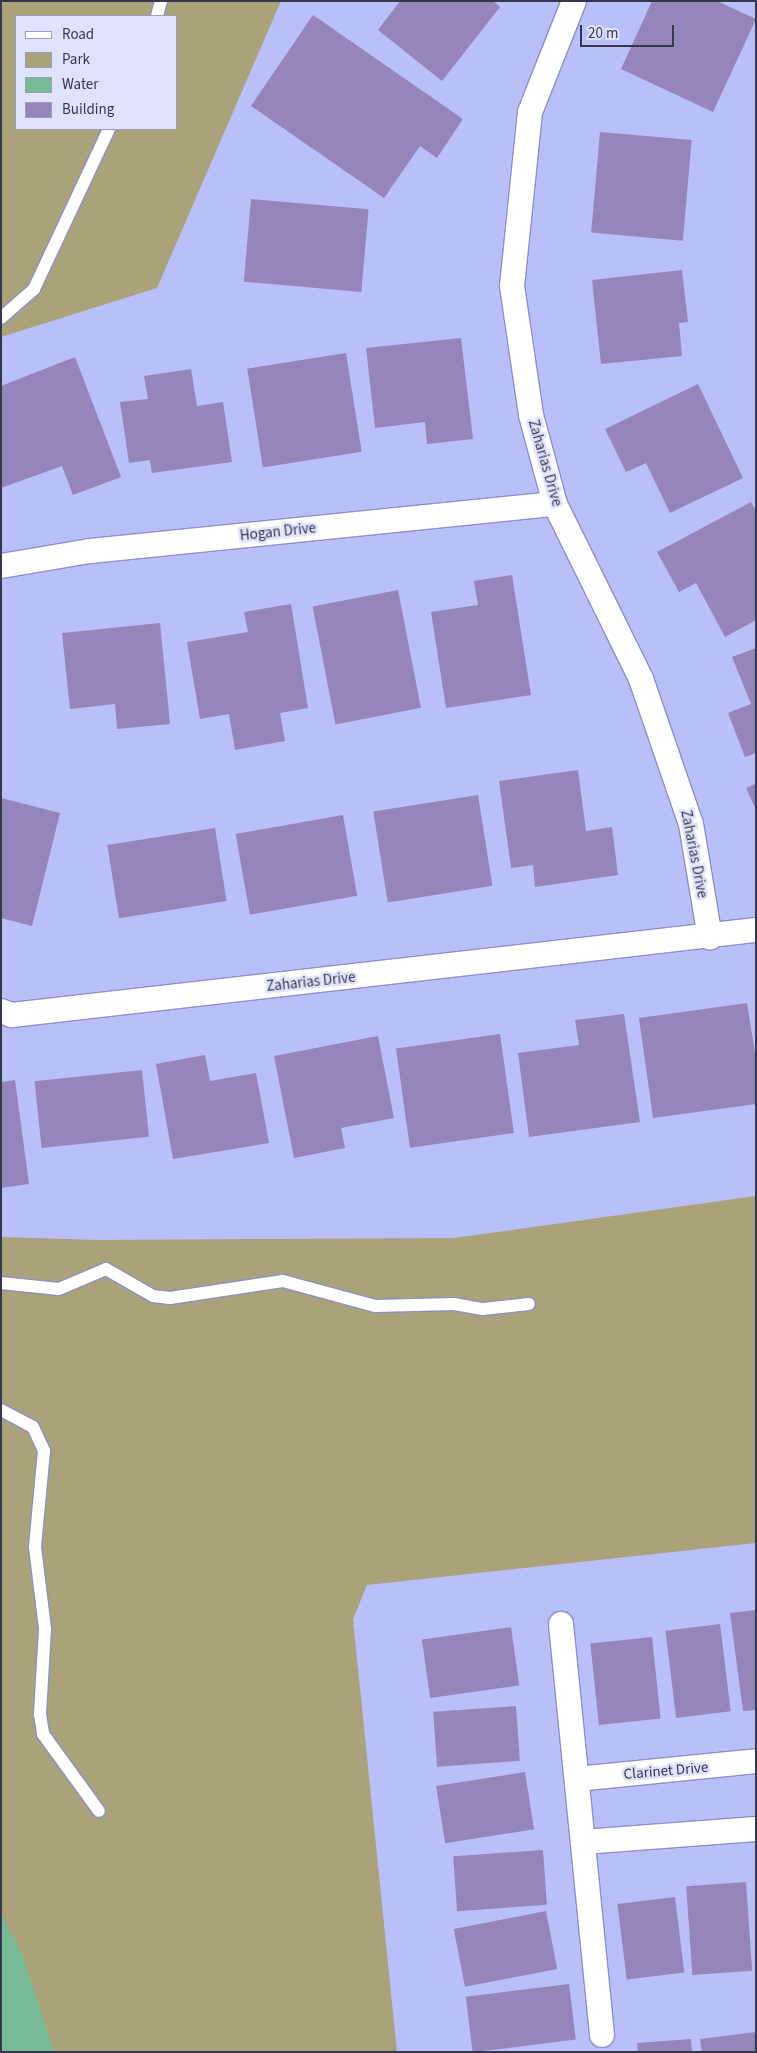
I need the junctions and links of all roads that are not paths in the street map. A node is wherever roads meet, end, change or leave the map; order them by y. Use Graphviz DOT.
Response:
graph roads {
  1 [pos="161,1"];
  2 [pos="574,1"];
  3 [pos="157,15"];
  4 [pos="109,130"];
  5 [pos="1,318"];
  6 [pos="555,504"];
  7 [pos="1,566"];
  8 [pos="756,930"];
  9 [pos="710,937"];
  10 [pos="1,1011"];
  11 [pos="1,1283"];
  12 [pos="529,1304"];
  13 [pos="1,1410"];
  14 [pos="561,1624"];
  15 [pos="756,1761"];
  16 [pos="576,1779"];
  17 [pos="99,1811"];
  18 [pos="756,1829"];
  19 [pos="583,1842"];
  20 [pos="602,2035"];
  1 -- 3 [label="lane"];
  2 -- 6 [label="street, Zaharias Drive"];
  4 -- 5 [label="lane"];
  6 -- 7 [label="street, Hogan Drive"];
  6 -- 9 [label="street, Zaharias Drive"];
  8 -- 9 [label="street, Zaharias Drive"];
  9 -- 10 [label="street, Zaharias Drive"];
  11 -- 12 [label="lane"];
  13 -- 17 [label="lane"];
  14 -- 16 [label="street"];
  15 -- 16 [label="street, Clarinet Drive"];
  16 -- 19 [label="street"];
  18 -- 19 [label="street"];
  19 -- 20 [label="street"];
}
